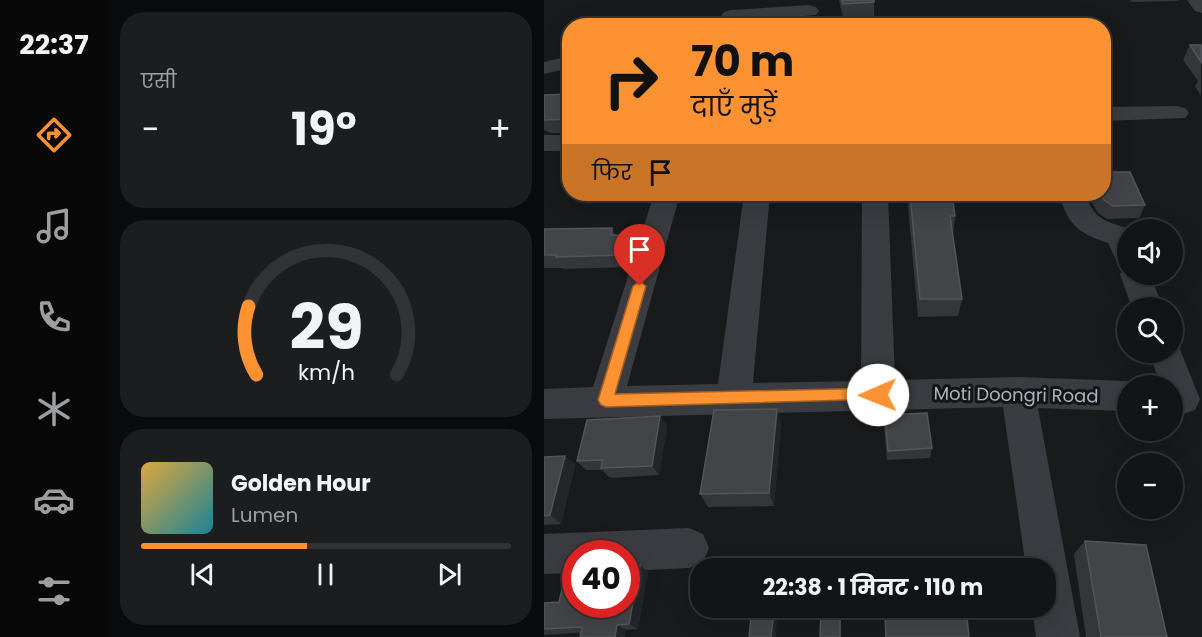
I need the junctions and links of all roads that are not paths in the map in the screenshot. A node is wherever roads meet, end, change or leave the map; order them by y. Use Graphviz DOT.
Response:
graph roads {
  1 [pos="1196,0"];
  2 [pos="1201,7"];
  3 [pos="809,11"];
  4 [pos="732,14"];
  5 [pos="562,64"];
  6 [pos="544,68"];
  7 [pos="1177,113"];
  8 [pos="1111,114"];
  9 [pos="562,142"];
  10 [pos="544,143"];
  11 [pos="665,201"];
  12 [pos="756,201"];
  13 [pos="875,201"];
  14 [pos="1074,201"];
  15 [pos="1117,235"];
  16 [pos="1170,363"];
  17 [pos="1018,392"];
  18 [pos="878,395"];
  19 [pos="1117,396"];
  20 [pos="734,398"];
  21 [pos="1186,399"];
  22 [pos="606,400"];
  23 [pos="544,404"];
  24 [pos="689,548"];
  25 [pos="544,554"];
  26 [pos="1058,637"];
  1 -- 2 [label="street"];
  3 -- 4 [label="street"];
  5 -- 6 [label="street"];
  7 -- 8 [label="street"];
  9 -- 10 [label="street"];
  11 -- 22 [label="street"];
  12 -- 20 [label="street"];
  13 -- 18 [label="street"];
  14 -- 15 [label="street"];
  16 -- 21 [label="street"];
  17 -- 18 [label="street, Moti Doongri Road"];
  17 -- 19 [label="street, Moti Doongri Road"];
  17 -- 26 [label="street"];
  18 -- 20 [label="street, Moti Doongri Road"];
  20 -- 22 [label="street, Moti Doongri Road"];
  22 -- 23 [label="street, Moti Doongri Road"];
  24 -- 25 [label="street"];
}
